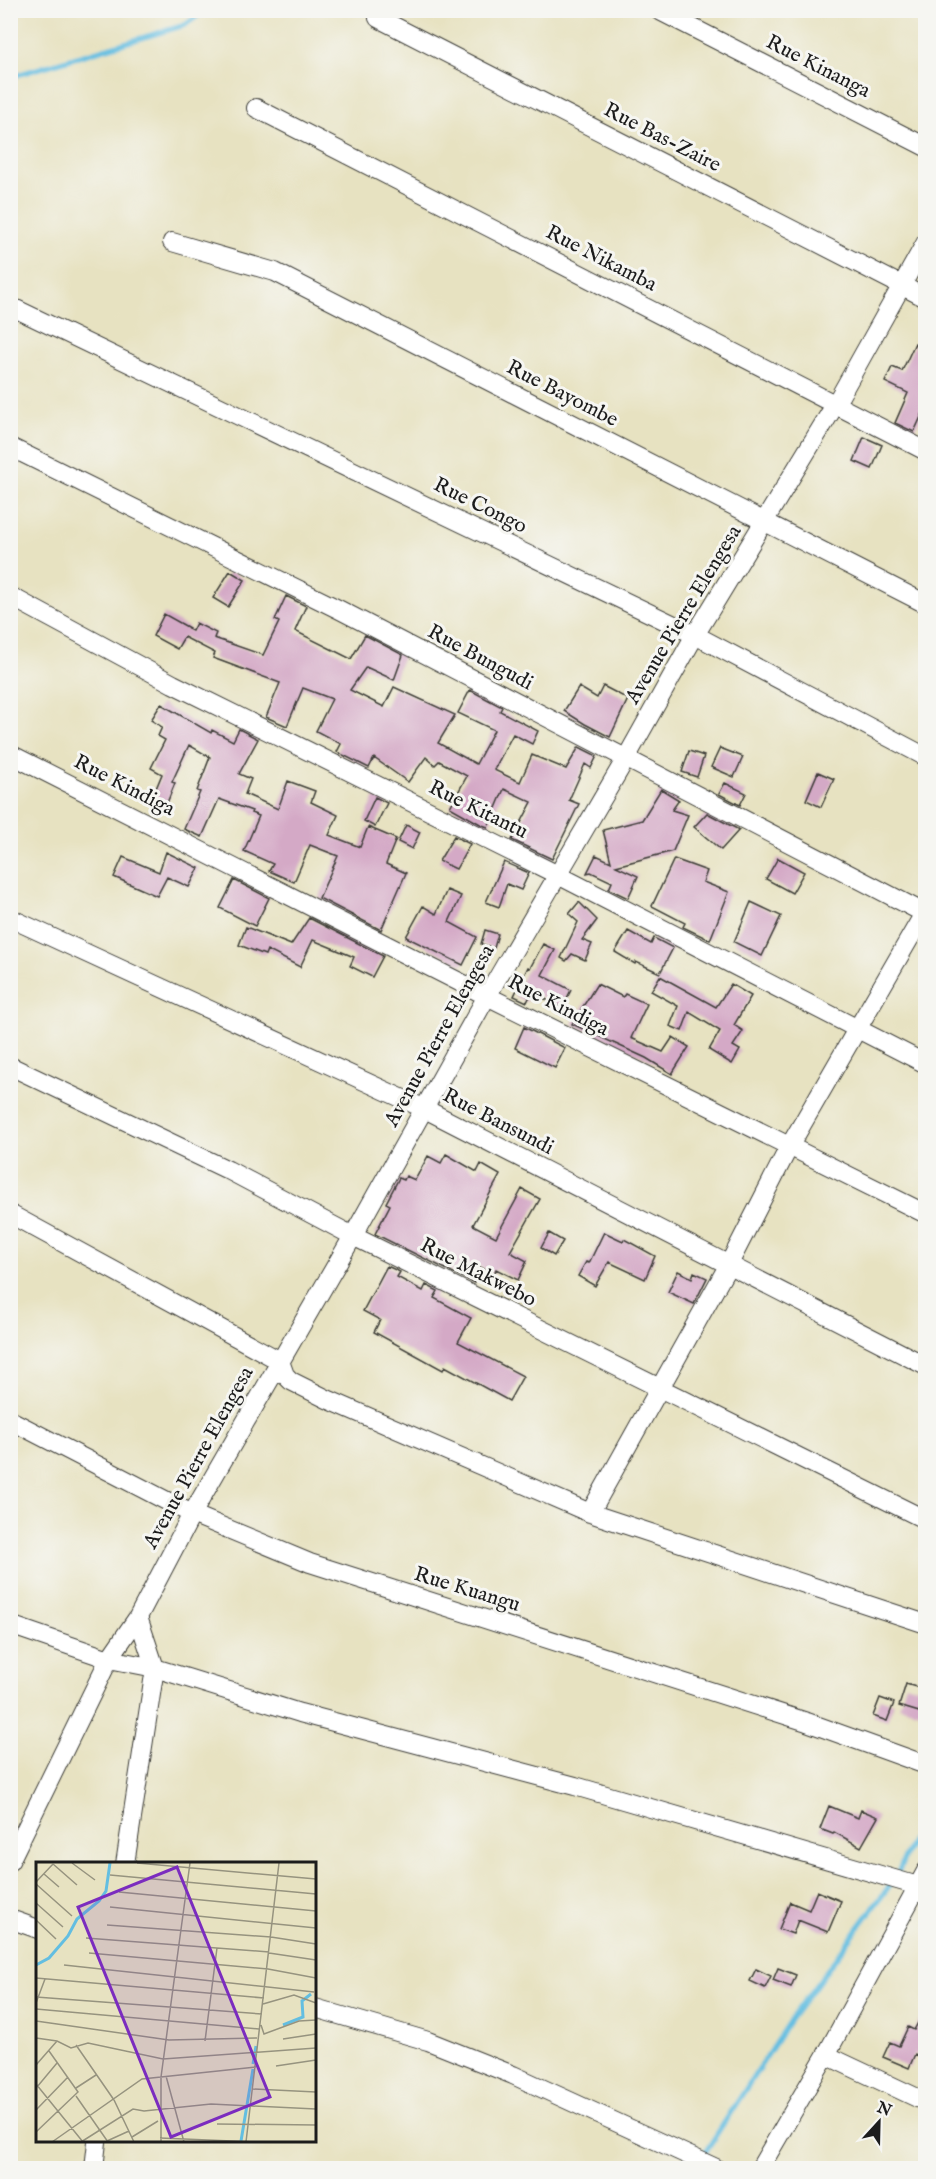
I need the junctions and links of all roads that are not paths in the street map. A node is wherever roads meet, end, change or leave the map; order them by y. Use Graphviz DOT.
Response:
graph roads {
  1 [pos="658,10"];
  2 [pos="378,18"];
  3 [pos="256,108"];
  4 [pos="926,147"];
  5 [pos="172,242"];
  6 [pos="926,242"];
  7 [pos="902,286"];
  8 [pos="926,298"];
  9 [pos="10,306"];
  10 [pos="835,405"];
  11 [pos="10,447"];
  12 [pos="926,451"];
  13 [pos="765,523"];
  14 [pos="10,596"];
  15 [pos="926,604"];
  16 [pos="695,635"];
  17 [pos="10,754"];
  18 [pos="926,757"];
  19 [pos="625,760"];
  20 [pos="558,875"];
  21 [pos="925,912"];
  22 [pos="10,918"];
  23 [pos="487,996"];
  24 [pos="856,1028"];
  25 [pos="926,1064"];
  26 [pos="10,1066"];
  27 [pos="425,1109"];
  28 [pos="789,1147"];
  29 [pos="10,1214"];
  30 [pos="926,1214"];
  31 [pos="353,1236"];
  32 [pos="728,1266"];
  33 [pos="280,1361"];
  34 [pos="926,1366"];
  35 [pos="659,1388"];
  36 [pos="10,1420"];
  37 [pos="590,1513"];
  38 [pos="192,1514"];
  39 [pos="926,1520"];
  40 [pos="138,1617"];
  41 [pos="926,1624"];
  42 [pos="10,1625"];
  43 [pos="109,1659"];
  44 [pos="155,1668"];
  45 [pos="926,1765"];
  46 [pos="10,1861"];
  47 [pos="125,1862"];
  48 [pos="922,1879"];
  49 [pos="10,1919"];
  50 [pos="36,1928"];
  51 [pos="316,2008"];
  52 [pos="826,2055"];
  53 [pos="926,2102"];
  54 [pos="97,2143"];
  55 [pos="94,2169"];
  56 [pos="716,2169"];
  57 [pos="760,2169"];
  1 -- 4 [label="street, Rue Kinanga"];
  2 -- 7 [label="street, Rue Bas-Zaire"];
  3 -- 10 [label="street, Rue Nikamba"];
  5 -- 13 [label="street, Rue Bayombe"];
  6 -- 7 [label="street, Avenue Pierre Elengesa"];
  7 -- 8 [label="street, Rue Bas-Zaire"];
  7 -- 10 [label="street, Avenue Pierre Elengesa"];
  9 -- 16 [label="street, Rue Congo"];
  10 -- 12 [label="street, Rue Nikamba"];
  10 -- 13 [label="street, Avenue Pierre Elengesa"];
  11 -- 19 [label="street, Rue Bungudi"];
  13 -- 15 [label="street, Rue Bayombe"];
  13 -- 16 [label="street, Avenue Pierre Elengesa"];
  14 -- 20 [label="street, Rue Kitantu"];
  16 -- 18 [label="street, Rue Congo"];
  16 -- 19 [label="street, Avenue Pierre Elengesa"];
  17 -- 23 [label="street, Rue Kindiga"];
  19 -- 20 [label="street, Avenue Pierre Elengesa"];
  19 -- 21 [label="street, Rue Bungudi"];
  20 -- 23 [label="street, Avenue Pierre Elengesa"];
  20 -- 24 [label="street, Rue Kitantu"];
  21 -- 24 [label="street"];
  22 -- 27 [label="street, Rue Bansundi"];
  23 -- 27 [label="street, Avenue Pierre Elengesa"];
  23 -- 28 [label="street, Rue Kindiga"];
  24 -- 25 [label="street, Rue Kitantu"];
  24 -- 28 [label="street"];
  26 -- 31 [label="street, Rue Makwebo"];
  27 -- 31 [label="street, Avenue Pierre Elengesa"];
  27 -- 32 [label="street, Rue Bansundi"];
  28 -- 30 [label="street, Rue Kindiga"];
  28 -- 32 [label="street"];
  29 -- 33 [label="street"];
  31 -- 33 [label="street, Avenue Pierre Elengesa"];
  31 -- 35 [label="street, Rue Makwebo"];
  32 -- 34 [label="street, Rue Bansundi"];
  32 -- 35 [label="street"];
  33 -- 37 [label="street"];
  33 -- 38 [label="street, Avenue Pierre Elengesa"];
  35 -- 37 [label="street"];
  35 -- 39 [label="street, Rue Makwebo"];
  36 -- 38 [label="street, Rue Kuangu"];
  37 -- 41 [label="street"];
  38 -- 40 [label="street, Avenue Pierre Elengesa"];
  38 -- 45 [label="street, Rue Kuangu"];
  40 -- 43 [label="street, Avenue Pierre Elengesa"];
  40 -- 44 [label="street"];
  42 -- 43 [label="street"];
  43 -- 44 [label="street"];
  43 -- 46 [label="street, Avenue Pierre Elengesa"];
  44 -- 47 [label="street"];
  44 -- 48 [label="street"];
  48 -- 52 [label="street"];
  49 -- 50 [label="street"];
  51 -- 56 [label="street"];
  52 -- 53 [label="street"];
  52 -- 57 [label="street"];
  54 -- 55 [label="street"];
}
